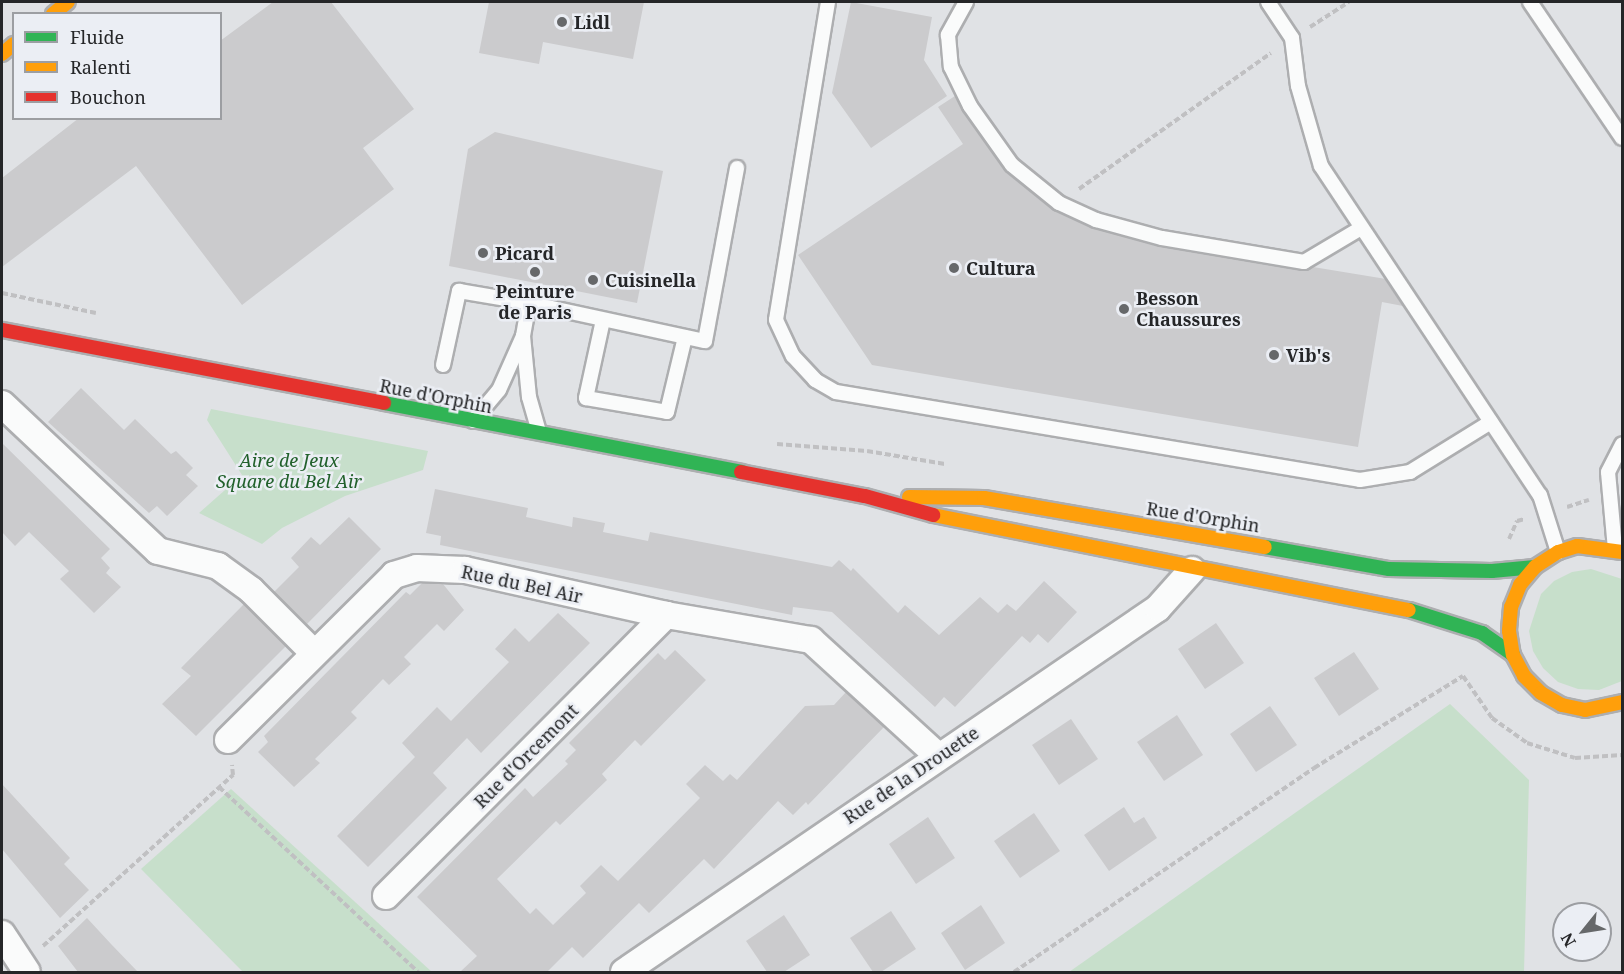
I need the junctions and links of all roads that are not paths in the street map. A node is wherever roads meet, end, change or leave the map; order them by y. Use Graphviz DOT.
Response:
graph roads {
  1 [pos="68,2"];
  2 [pos="828,2"];
  3 [pos="966,2"];
  4 [pos="1268,2"];
  5 [pos="1530,2"];
  6 [pos="56,12"];
  7 [pos="1623,138"];
  8 [pos="737,168"];
  9 [pos="1361,228"];
  10 [pos="529,303"];
  11 [pos="603,320"];
  12 [pos="2,330"];
  13 [pos="523,336"];
  14 [pos="685,337"];
  15 [pos="443,365"];
  16 [pos="2,404"];
  17 [pos="473,422"];
  18 [pos="1491,422"];
  19 [pos="539,434"];
  20 [pos="1623,444"];
  21 [pos="865,496"];
  22 [pos="1211,538"];
  23 [pos="1619,551"];
  24 [pos="1557,552"];
  25 [pos="1535,567"];
  26 [pos="1192,570"];
  27 [pos="666,615"];
  28 [pos="313,652"];
  29 [pos="1513,655"];
  30 [pos="1623,702"];
  31 [pos="228,740"];
  32 [pos="939,756"];
  33 [pos="386,896"];
  34 [pos="2,934"];
  35 [pos="25,968"];
  36 [pos="624,972"];
  1 -- 6 [label="main road"];
  2 -- 18 [label="lane"];
  3 -- 9 [label="lane"];
  4 -- 9 [label="lane"];
  5 -- 7 [label="lane"];
  8 -- 14 [label="lane"];
  9 -- 18 [label="lane"];
  10 -- 11 [label="lane"];
  10 -- 13 [label="lane"];
  10 -- 15 [label="lane"];
  11 -- 14 [label="lane"];
  11 -- 14 [label="lane"];
  12 -- 17 [label="main road, Rue d'Orphin"];
  13 -- 17 [label="lane"];
  13 -- 19 [label="lane"];
  16 -- 28 [label="street"];
  17 -- 19 [label="main road, Rue d'Orphin"];
  18 -- 24 [label="lane"];
  19 -- 21 [label="main road, Rue d'Orphin"];
  20 -- 23 [label="lane"];
  21 -- 22 [label="main road, Rue d'Orphin"];
  21 -- 26 [label="main road, Rue d'Orphin"];
  22 -- 25 [label="main road, Rue d'Orphin"];
  22 -- 26 [label="main road"];
  23 -- 24 [label="main road"];
  24 -- 25 [label="main road"];
  25 -- 29 [label="main road"];
  26 -- 29 [label="main road, Rue d'Orphin"];
  26 -- 32 [label="street, Rue de la Drouette"];
  27 -- 28 [label="street, Rue du Bel Air"];
  27 -- 32 [label="street, Rue du Bel Air"];
  27 -- 33 [label="street, Rue d'Orcemont"];
  28 -- 31 [label="street, Rue du Bel Air"];
  29 -- 30 [label="main road"];
  32 -- 36 [label="street, Rue de la Drouette"];
  34 -- 35 [label="street"];
}
